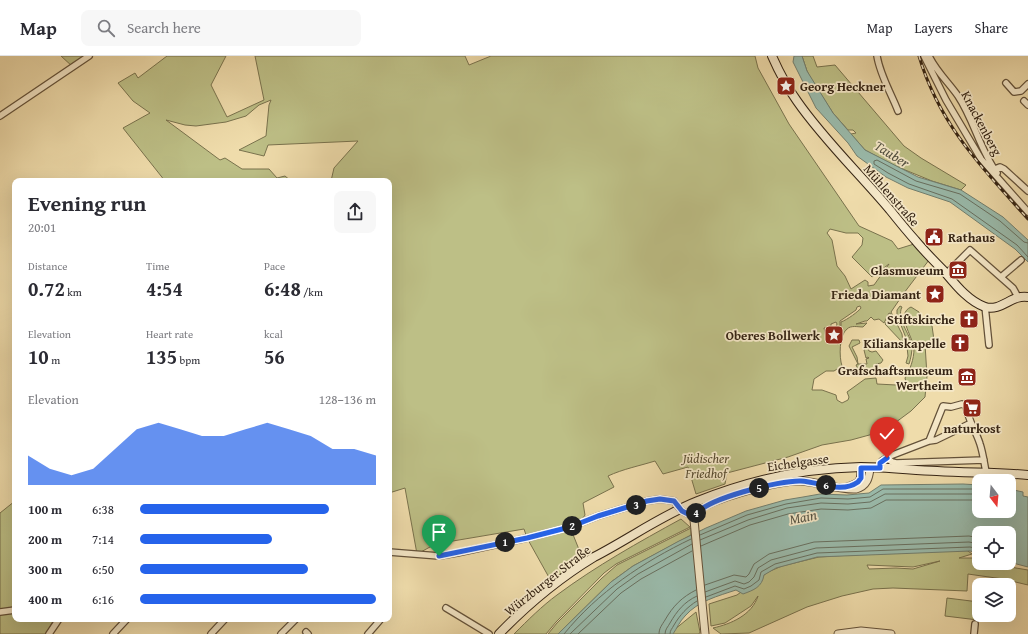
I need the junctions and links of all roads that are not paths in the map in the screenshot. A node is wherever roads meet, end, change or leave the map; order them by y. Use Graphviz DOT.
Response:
graph roads {
  1 [pos="89,56"];
  2 [pos="772,56"];
  3 [pos="877,56"];
  4 [pos="924,56"];
  5 [pos="929,56"];
  6 [pos="1006,83"];
  7 [pos="1028,84"];
  8 [pos="898,111"];
  9 [pos="0,116"];
  10 [pos="995,169"];
  11 [pos="1028,192"];
  12 [pos="1016,199"];
  13 [pos="1028,212"];
  14 [pos="1021,260"];
  15 [pos="946,274"];
  16 [pos="1002,277"];
  17 [pos="1028,296"];
  18 [pos="1018,297"];
  19 [pos="985,306"];
  20 [pos="989,345"];
  21 [pos="971,423"];
  22 [pos="929,441"];
  23 [pos="887,458"];
  24 [pos="984,460"];
  25 [pos="866,468"];
  26 [pos="880,468"];
  27 [pos="986,472"];
  28 [pos="1028,475"];
  29 [pos="673,513"];
  30 [pos="693,517"];
  31 [pos="392,552"];
  32 [pos="446,608"];
  33 [pos="12,610"];
  34 [pos="0,612"];
  35 [pos="57,622"];
  36 [pos="124,622"];
  37 [pos="222,622"];
  38 [pos="293,622"];
  39 [pos="378,622"];
  40 [pos="975,624"];
  41 [pos="49,634"];
  42 [pos="113,634"];
  43 [pos="211,634"];
  44 [pos="281,634"];
  45 [pos="368,634"];
  46 [pos="489,634"];
  47 [pos="499,634"];
  48 [pos="705,634"];
  49 [pos="838,634"];
  50 [pos="889,634"];
  51 [pos="974,634"];
  1 -- 9 [label="street"];
  2 -- 15 [label="main road, Mühlenstraße"];
  3 -- 8 [label="street"];
  4 -- 12 [label="street"];
  5 -- 10 [label="street, Knackenberg"];
  6 -- 7 [label="street"];
  10 -- 11 [label="street"];
  10 -- 12 [label="street, Knackenberg"];
  12 -- 13 [label="street"];
  14 -- 16 [label="street"];
  15 -- 16 [label="street"];
  15 -- 19 [label="main road, Mühlenstraße"];
  16 -- 18 [label="street"];
  17 -- 18 [label="main road"];
  18 -- 19 [label="main road"];
  19 -- 20 [label="street"];
  21 -- 22 [label="street"];
  21 -- 22 [label="street"];
  21 -- 24 [label="street"];
  22 -- 23 [label="street"];
  23 -- 24 [label="street"];
  23 -- 26 [label="street"];
  24 -- 27 [label="street"];
  25 -- 26 [label="main road, Eichelgasse"];
  25 -- 29 [label="main road, Eichelgasse"];
  25 -- 30 [label="street"];
  26 -- 27 [label="main road, Eichelgasse"];
  27 -- 28 [label="main road, Eichelgasse"];
  29 -- 47 [label="main road, Würzburger Straße"];
  30 -- 31 [label="street, bridge"];
  30 -- 48 [label="street"];
  32 -- 46 [label="street"];
  33 -- 34 [label="street"];
  35 -- 41 [label="street"];
  36 -- 42 [label="street"];
  37 -- 43 [label="street"];
  38 -- 44 [label="street"];
  39 -- 45 [label="street"];
  40 -- 51 [label="street"];
  49 -- 50 [label="street"];
}
